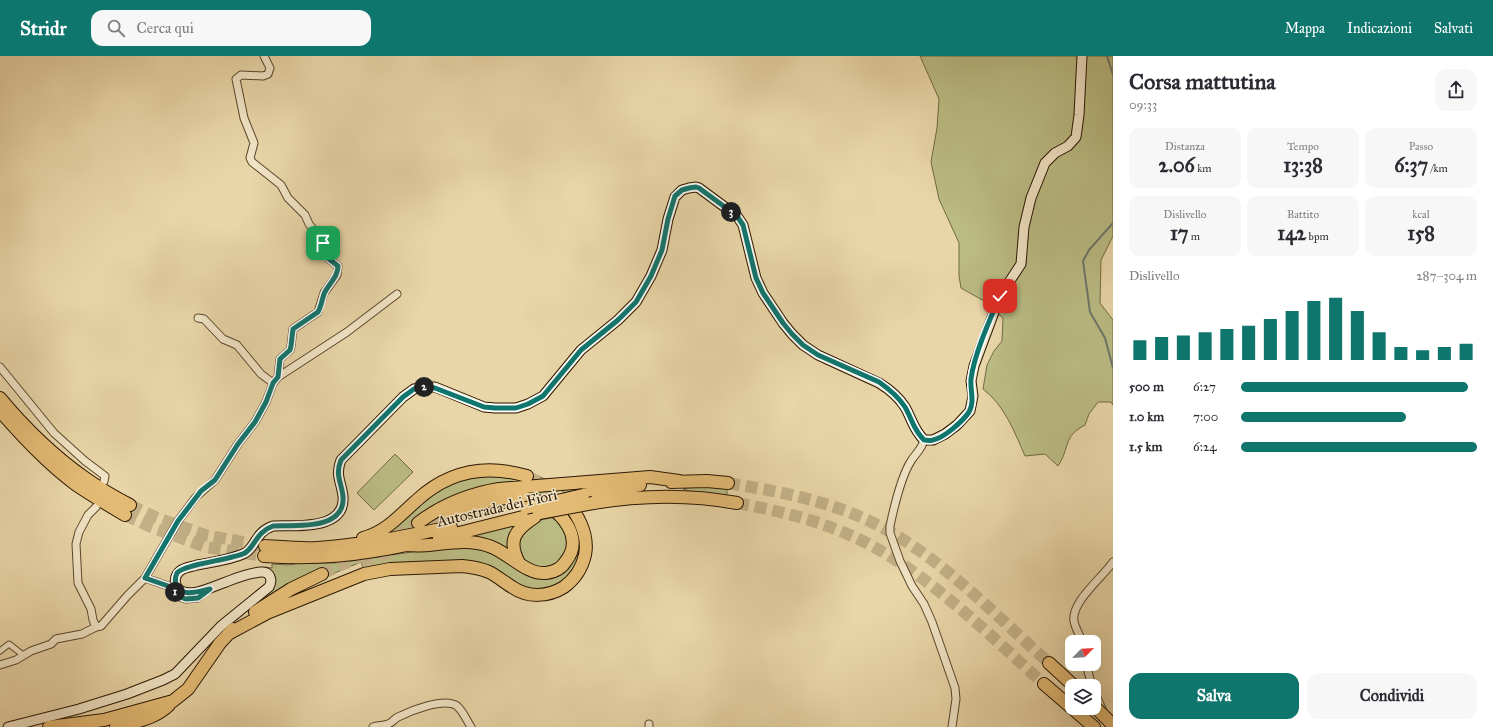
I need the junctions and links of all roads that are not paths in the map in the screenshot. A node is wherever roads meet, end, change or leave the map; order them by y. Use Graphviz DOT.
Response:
graph roads {
  1 [pos="264,56"];
  2 [pos="1082,56"];
  3 [pos="397,294"];
  4 [pos="198,318"];
  5 [pos="0,367"];
  6 [pos="275,380"];
  7 [pos="0,398"];
  8 [pos="0,411"];
  9 [pos="924,440"];
  10 [pos="527,476"];
  11 [pos="104,481"];
  12 [pos="679,481"];
  13 [pos="728,483"];
  14 [pos="555,501"];
  15 [pos="737,503"];
  16 [pos="96,507"];
  17 [pos="539,513"];
  18 [pos="449,514"];
  19 [pos="418,523"];
  20 [pos="405,545"];
  21 [pos="333,547"];
  22 [pos="1113,562"];
  23 [pos="519,563"];
  24 [pos="363,566"];
  25 [pos="322,574"];
  26 [pos="145,578"];
  27 [pos="210,589"];
  28 [pos="261,608"];
  29 [pos="96,626"];
  30 [pos="228,634"];
  31 [pos="1080,635"];
  32 [pos="0,651"];
  33 [pos="23,655"];
  34 [pos="1049,663"];
  35 [pos="0,665"];
  36 [pos="1066,679"];
  37 [pos="1044,684"];
  38 [pos="173,701"];
  39 [pos="1101,705"];
  40 [pos="1101,714"];
  41 [pos="32,721"];
  42 [pos="46,724"];
  43 [pos="65,725"];
  44 [pos="1112,726"];
  45 [pos="8,727"];
  46 [pos="77,727"];
  47 [pos="116,727"];
  48 [pos="373,727"];
  49 [pos="471,727"];
  50 [pos="952,727"];
  51 [pos="1094,727"];
  1 -- 6 [label="street"];
  2 -- 9 [label="main road"];
  3 -- 6 [label="street"];
  4 -- 6 [label="street"];
  5 -- 11 [label="street"];
  6 -- 26 [label="street"];
  7 -- 8 [label="highway"];
  9 -- 27 [label="main road"];
  9 -- 50 [label="street"];
  10 -- 21 [label="highway"];
  12 -- 13 [label="highway, Autostrada dei Fiori"];
  12 -- 14 [label="highway, Autostrada dei Fiori, bridge"];
  12 -- 19 [label="highway"];
  14 -- 21 [label="highway, Autostrada dei Fiori, bridge"];
  14 -- 30 [label="highway"];
  15 -- 17 [label="highway, Autostrada dei Fiori, bridge"];
  16 -- 29 [label="street"];
  17 -- 20 [label="highway, Autostrada dei Fiori"];
  17 -- 23 [label="highway"];
  18 -- 23 [label="highway"];
  20 -- 21 [label="highway, Autostrada dei Fiori"];
  20 -- 23 [label="highway"];
  22 -- 31 [label="street"];
  24 -- 28 [label="highway"];
  25 -- 28 [label="highway"];
  26 -- 27 [label="street"];
  26 -- 29 [label="street"];
  27 -- 41 [label="main road"];
  28 -- 30 [label="highway"];
  29 -- 33 [label="street"];
  30 -- 38 [label="highway"];
  32 -- 33 [label="street"];
  33 -- 35 [label="street"];
  34 -- 36 [label="highway"];
  37 -- 51 [label="highway"];
  38 -- 43 [label="highway"];
  38 -- 47 [label="highway"];
  39 -- 44 [label="street"];
  40 -- 44 [label="highway, bridge"];
  41 -- 42 [label="street"];
  41 -- 45 [label="main road"];
  42 -- 43 [label="highway"];
  43 -- 46 [label="highway"];
  48 -- 49 [label="street"];
}
